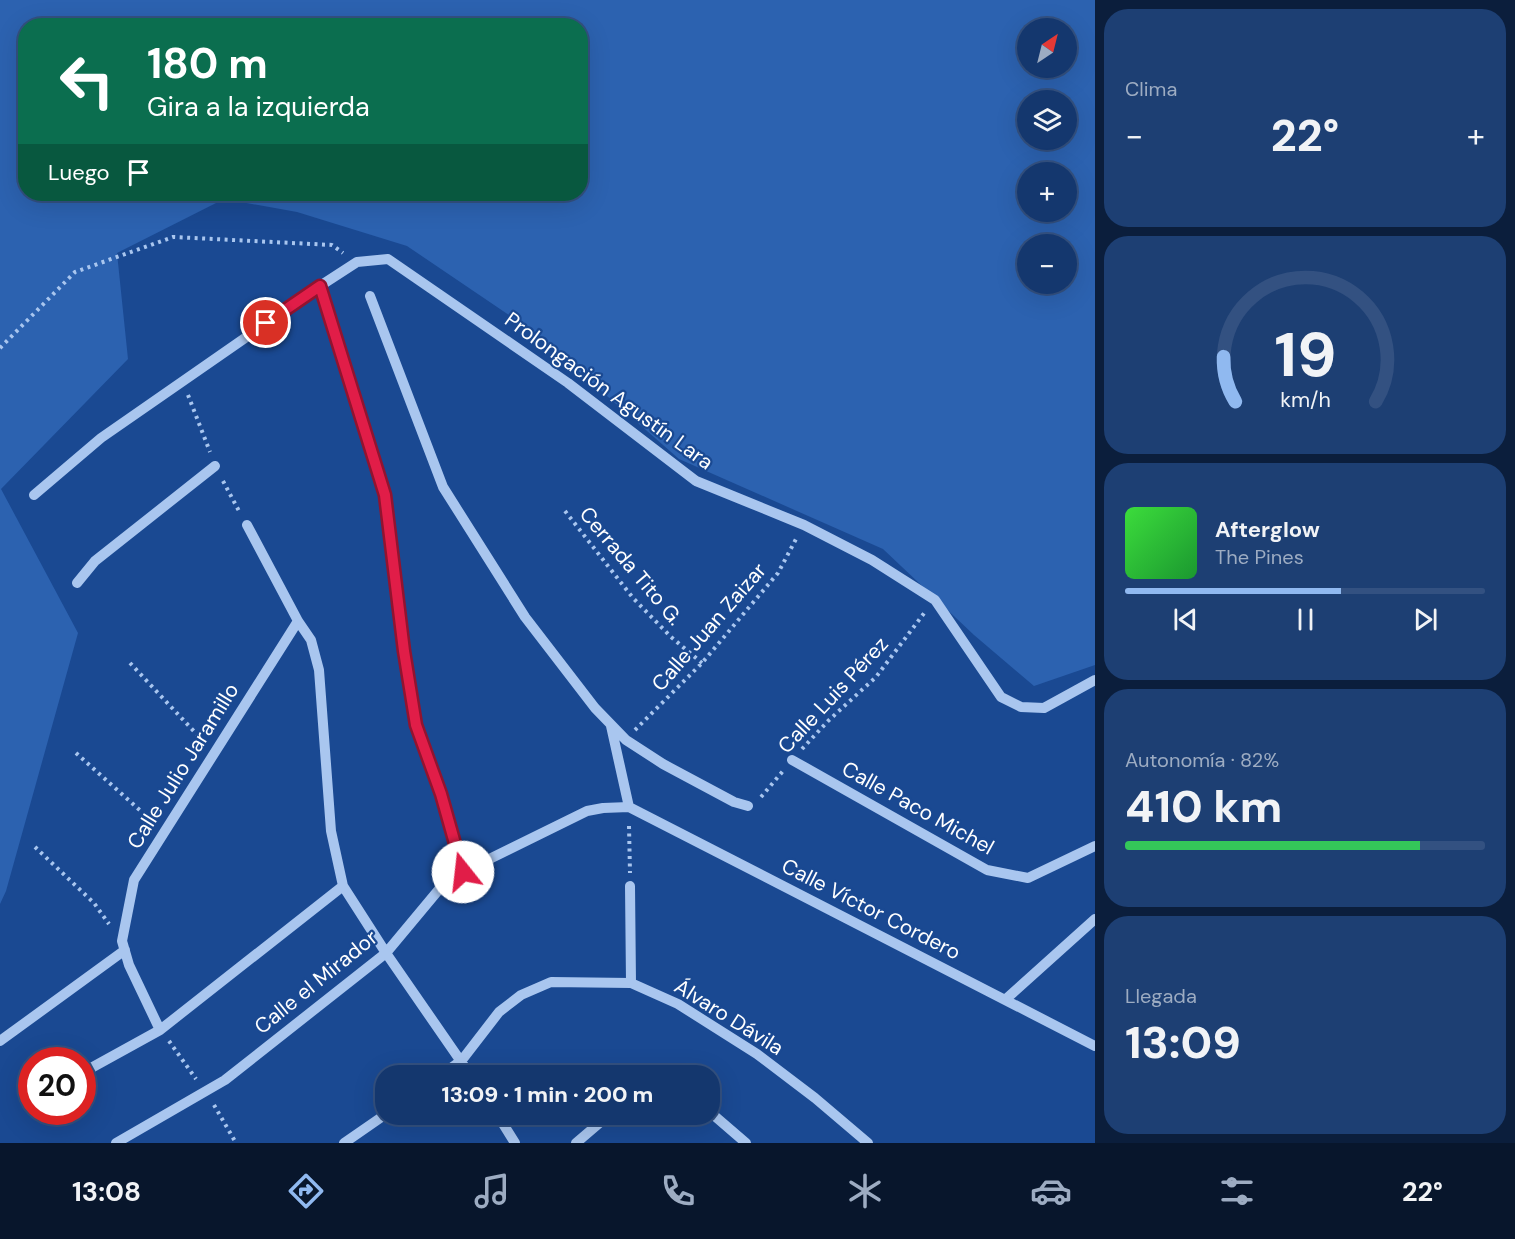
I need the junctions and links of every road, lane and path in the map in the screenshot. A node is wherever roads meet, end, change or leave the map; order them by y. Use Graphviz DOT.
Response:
graph roads {
  1 [pos="357,262"];
  2 [pos="320,286"];
  3 [pos="370,296"];
  4 [pos="0,348"];
  5 [pos="215,466"];
  6 [pos="34,495"];
  7 [pos="565,511"];
  8 [pos="247,525"];
  9 [pos="804,525"];
  10 [pos="77,583"];
  11 [pos="935,600"];
  12 [pos="298,621"];
  13 [pos="130,663"];
  14 [pos="702,663"];
  15 [pos="1095,680"];
  16 [pos="611,726"];
  17 [pos="626,740"];
  18 [pos="214,752"];
  19 [pos="76,753"];
  20 [pos="792,760"];
  21 [pos="748,806"];
  22 [pos="629,807"];
  23 [pos="165,832"];
  24 [pos="1095,846"];
  25 [pos="35,847"];
  26 [pos="463,872"];
  27 [pos="344,886"];
  28 [pos="630,886"];
  29 [pos="1095,919"];
  30 [pos="123,945"];
  31 [pos="386,953"];
  32 [pos="631,983"];
  33 [pos="1006,999"];
  34 [pos="160,1030"];
  35 [pos="0,1041"];
  36 [pos="1095,1046"];
  37 [pos="462,1060"];
  38 [pos="96,1065"];
  39 [pos="455,1065"];
  40 [pos="465,1065"];
  41 [pos="206,1091"];
  42 [pos="720,1121"];
  43 [pos="375,1122"];
  44 [pos="504,1125"];
  45 [pos="597,1125"];
  46 [pos="116,1143"];
  47 [pos="236,1143"];
  48 [pos="344,1143"];
  49 [pos="515,1143"];
  50 [pos="576,1143"];
  51 [pos="746,1143"];
  52 [pos="868,1143"];
  1 -- 2 [label="street"];
  1 -- 4 [label="path"];
  1 -- 9 [label="street, Prolongación Agustín Lara"];
  2 -- 6 [label="street"];
  2 -- 26 [label="street"];
  3 -- 16 [label="street"];
  5 -- 10 [label="street"];
  7 -- 14 [label="path, Cerrada Tito G."];
  8 -- 12 [label="street"];
  9 -- 11 [label="street, Prolongación Agustín Lara"];
  9 -- 14 [label="path, Calle Juan Zaizar"];
  11 -- 15 [label="street, Prolongación Agustín Lara"];
  11 -- 20 [label="path, Calle Luis Pérez"];
  12 -- 18 [label="street, Calle Julio Jaramillo"];
  12 -- 27 [label="street"];
  13 -- 18 [label="path"];
  14 -- 17 [label="path, Calle Juan Zaizar"];
  16 -- 17 [label="street"];
  16 -- 22 [label="street"];
  17 -- 21 [label="street"];
  18 -- 23 [label="street, Calle Julio Jaramillo"];
  19 -- 23 [label="path"];
  20 -- 21 [label="path, Calle Luis Pérez"];
  20 -- 24 [label="street, Calle Paco Michel"];
  22 -- 26 [label="street, Calle el Mirador"];
  22 -- 28 [label="path"];
  22 -- 33 [label="street, Calle Víctor Cordero"];
  23 -- 30 [label="street, Calle Julio Jaramillo"];
  25 -- 30 [label="path"];
  26 -- 31 [label="street, Calle el Mirador"];
  27 -- 31 [label="street"];
  27 -- 34 [label="street"];
  28 -- 32 [label="street"];
  29 -- 33 [label="street"];
  30 -- 34 [label="street"];
  30 -- 35 [label="street"];
  31 -- 37 [label="street"];
  31 -- 41 [label="street, Calle el Mirador"];
  32 -- 37 [label="street, Álvaro Dávila"];
  32 -- 52 [label="street, Álvaro Dávila"];
  33 -- 36 [label="street, Calle Víctor Cordero"];
  34 -- 38 [label="street"];
  34 -- 41 [label="path"];
  37 -- 39 [label="street, Álvaro Dávila"];
  37 -- 40 [label="street"];
  41 -- 46 [label="street, Calle el Mirador"];
  41 -- 47 [label="path"];
  42 -- 51 [label="street"];
  43 -- 48 [label="street"];
  44 -- 49 [label="street"];
  45 -- 50 [label="street"];
}
